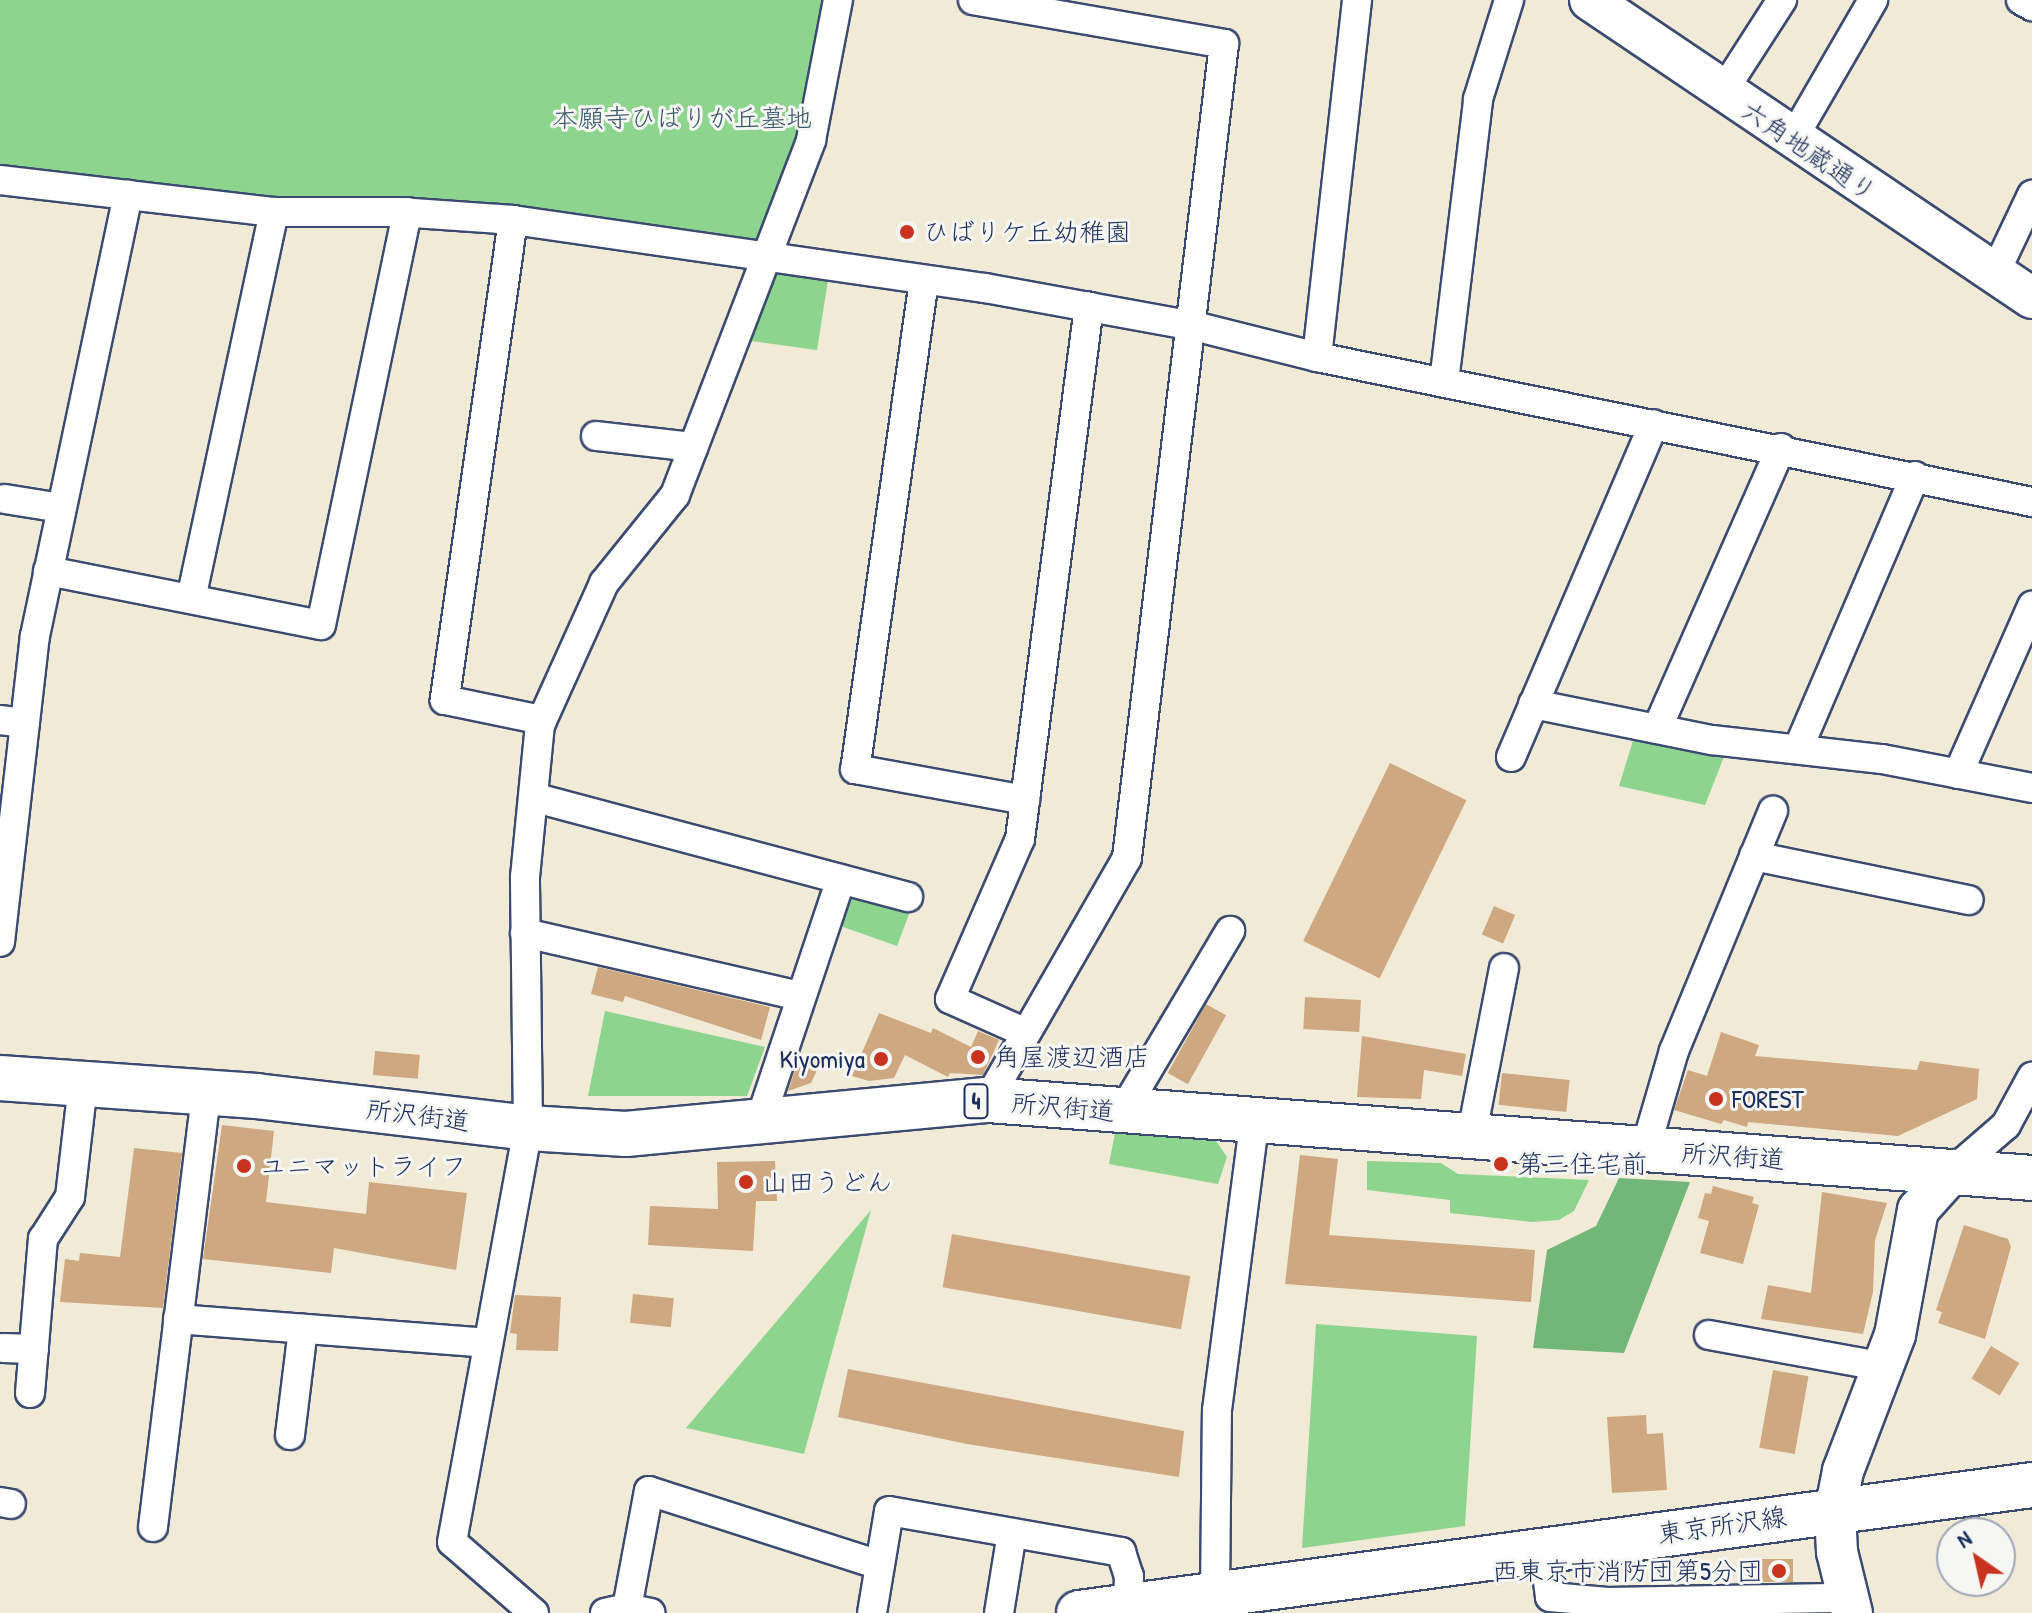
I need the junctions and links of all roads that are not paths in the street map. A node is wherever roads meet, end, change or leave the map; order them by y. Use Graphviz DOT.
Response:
graph roads {
  1 [pos="838,0"];
  2 [pos="973,0"];
  3 [pos="1357,0"];
  4 [pos="1509,0"];
  5 [pos="1782,0"];
  6 [pos="1873,0"];
  7 [pos="2021,0"];
  8 [pos="1612,6"];
  9 [pos="2032,6"];
  10 [pos="1722,93"];
  11 [pos="1792,140"];
  12 [pos="0,180"];
  13 [pos="128,195"];
  14 [pos="2032,195"];
  15 [pos="274,212"];
  16 [pos="407,212"];
  17 [pos="513,220"];
  18 [pos="764,260"];
  19 [pos="1994,275"];
  20 [pos="924,280"];
  21 [pos="2032,298"];
  22 [pos="1089,306"];
  23 [pos="1194,326"];
  24 [pos="1317,357"];
  25 [pos="1444,382"];
  26 [pos="1654,424"];
  27 [pos="596,436"];
  28 [pos="693,447"];
  29 [pos="1781,448"];
  30 [pos="1915,476"];
  31 [pos="5,499"];
  32 [pos="2032,502"];
  33 [pos="61,508"];
  34 [pos="48,571"];
  35 [pos="191,599"];
  36 [pos="2032,606"];
  37 [pos="1533,704"];
  38 [pos="542,720"];
  39 [pos="12,722"];
  40 [pos="1657,729"];
  41 [pos="1798,749"];
  42 [pos="1511,757"];
  43 [pos="1958,774"];
  44 [pos="2032,788"];
  45 [pos="8,795"];
  46 [pos="536,798"];
  47 [pos="1025,800"];
  48 [pos="1773,811"];
  49 [pos="1754,856"];
  50 [pos="841,879"];
  51 [pos="3,895"];
  52 [pos="908,897"];
  53 [pos="1969,900"];
  54 [pos="1230,931"];
  55 [pos="525,933"];
  56 [pos="0,942"];
  57 [pos="1504,968"];
  58 [pos="801,996"];
  59 [pos="1024,1032"];
  60 [pos="2032,1077"];
  61 [pos="0,1078"];
  62 [pos="83,1084"];
  63 [pos="206,1093"];
  64 [pos="988,1100"];
  65 [pos="1122,1113"];
  66 [pos="759,1124"];
  67 [pos="1254,1124"];
  68 [pos="528,1128"];
  69 [pos="1471,1138"];
  70 [pos="1645,1150"];
  71 [pos="1954,1170"];
  72 [pos="2032,1178"];
  73 [pos="178,1319"];
  74 [pos="303,1329"];
  75 [pos="1709,1335"];
  76 [pos="488,1343"];
  77 [pos="3,1348"];
  78 [pos="34,1349"];
  79 [pos="1885,1367"];
  80 [pos="30,1393"];
  81 [pos="290,1435"];
  82 [pos="2032,1485"];
  83 [pos="1835,1512"];
  84 [pos="153,1527"];
  85 [pos="1012,1533"];
  86 [pos="1544,1550"];
  87 [pos="879,1565"];
  88 [pos="1215,1595"];
  89 [pos="1849,1606"];
  90 [pos="627,1611"];
  91 [pos="1098,1611"];
  92 [pos="534,1613"];
  93 [pos="872,1613"];
  94 [pos="999,1613"];
  1 -- 18 [label="street"];
  2 -- 23 [label="street"];
  3 -- 24 [label="street"];
  4 -- 25 [label="street"];
  5 -- 10 [label="street"];
  6 -- 11 [label="street"];
  7 -- 9 [label="street"];
  8 -- 10 [label="street, 六角地蔵通り"];
  10 -- 11 [label="street, 六角地蔵通り"];
  11 -- 19 [label="street, 六角地蔵通り"];
  12 -- 13 [label="street"];
  13 -- 15 [label="street"];
  13 -- 33 [label="street"];
  14 -- 19 [label="street"];
  15 -- 16 [label="street"];
  15 -- 35 [label="street"];
  16 -- 17 [label="street"];
  16 -- 35 [label="street"];
  17 -- 18 [label="street"];
  17 -- 38 [label="street"];
  18 -- 20 [label="street"];
  18 -- 28 [label="street"];
  19 -- 21 [label="street, 六角地蔵通り"];
  20 -- 22 [label="street"];
  20 -- 47 [label="street"];
  22 -- 23 [label="street"];
  22 -- 47 [label="street"];
  23 -- 24 [label="street"];
  23 -- 59 [label="street"];
  24 -- 25 [label="street"];
  25 -- 26 [label="street"];
  26 -- 29 [label="street"];
  26 -- 37 [label="street"];
  27 -- 28 [label="street"];
  28 -- 38 [label="street"];
  29 -- 30 [label="street"];
  29 -- 40 [label="street"];
  30 -- 32 [label="street"];
  30 -- 41 [label="street"];
  31 -- 33 [label="street"];
  33 -- 34 [label="street"];
  34 -- 35 [label="street"];
  34 -- 39 [label="street"];
  36 -- 43 [label="street"];
  37 -- 40 [label="street"];
  37 -- 42 [label="street"];
  38 -- 46 [label="street"];
  39 -- 45 [label="street"];
  40 -- 41 [label="street"];
  41 -- 43 [label="street"];
  43 -- 44 [label="street"];
  45 -- 51 [label="street"];
  46 -- 50 [label="street"];
  46 -- 55 [label="street"];
  47 -- 59 [label="street"];
  48 -- 49 [label="street"];
  49 -- 53 [label="street"];
  49 -- 70 [label="street"];
  50 -- 52 [label="street"];
  50 -- 58 [label="street"];
  51 -- 56 [label="street"];
  54 -- 65 [label="street"];
  55 -- 58 [label="street"];
  55 -- 68 [label="street"];
  57 -- 69 [label="street"];
  58 -- 66 [label="street"];
  59 -- 64 [label="street"];
  60 -- 71 [label="street"];
  61 -- 62 [label="main road, 所沢街道 / 4"];
  62 -- 63 [label="main road, 所沢街道 / 4"];
  62 -- 78 [label="street"];
  63 -- 68 [label="main road, 所沢街道 / 4"];
  63 -- 73 [label="street"];
  64 -- 65 [label="main road, 所沢街道 / 4"];
  64 -- 66 [label="main road, 所沢街道 / 4"];
  65 -- 67 [label="main road, 所沢街道 / 4"];
  66 -- 68 [label="main road, 所沢街道 / 4"];
  67 -- 69 [label="main road, 所沢街道 / 4"];
  67 -- 88 [label="street"];
  68 -- 76 [label="street"];
  69 -- 70 [label="main road, 所沢街道 / 4"];
  70 -- 71 [label="main road, 所沢街道 / 4"];
  71 -- 72 [label="main road, 所沢街道 / 4"];
  71 -- 79 [label="street"];
  73 -- 74 [label="street"];
  73 -- 84 [label="street"];
  74 -- 76 [label="street"];
  74 -- 81 [label="street"];
  75 -- 79 [label="street"];
  76 -- 92 [label="street"];
  77 -- 78 [label="street"];
  78 -- 80 [label="street"];
  79 -- 83 [label="street"];
  82 -- 83 [label="main road, 東京所沢線"];
  83 -- 86 [label="main road, 東京所沢線"];
  83 -- 89 [label="street"];
  85 -- 87 [label="street"];
  85 -- 91 [label="street"];
  85 -- 94 [label="street"];
  86 -- 88 [label="main road, 東京所沢線"];
  86 -- 89 [label="street"];
  87 -- 90 [label="street"];
  87 -- 93 [label="street"];
  88 -- 91 [label="main road, 東京所沢線"];
}
